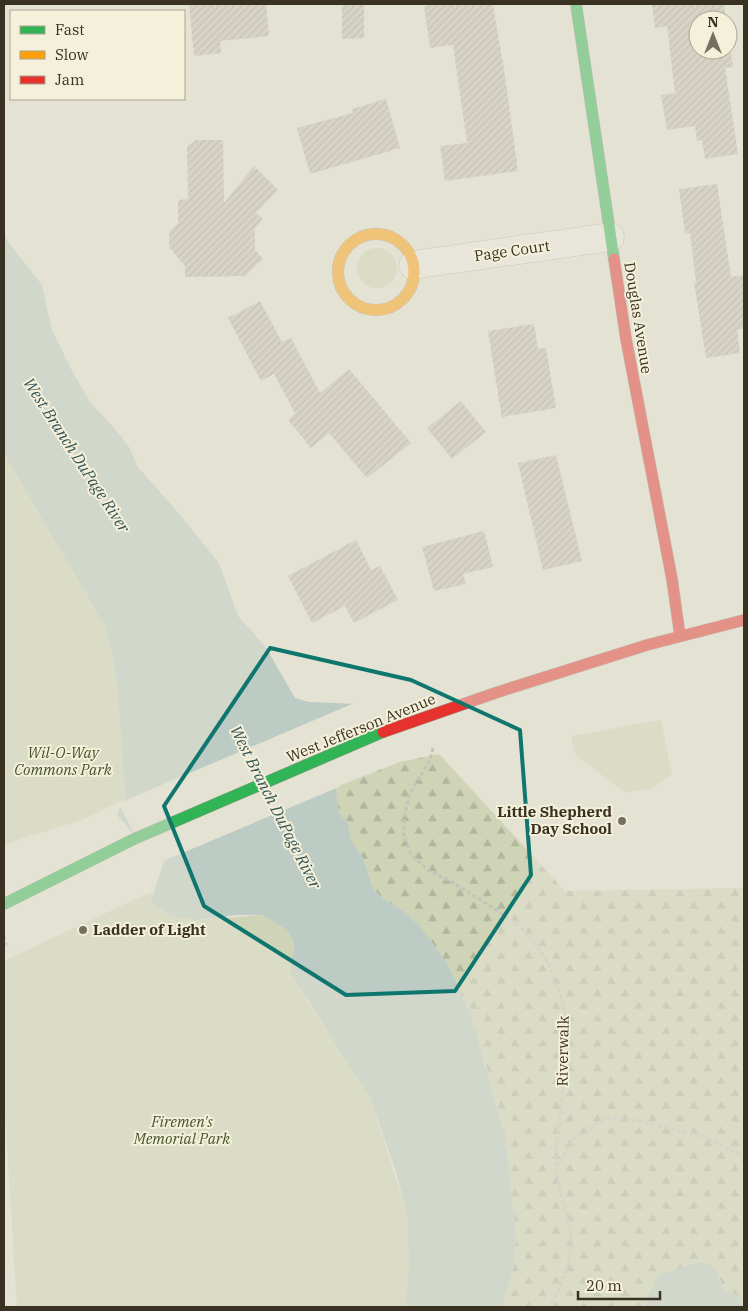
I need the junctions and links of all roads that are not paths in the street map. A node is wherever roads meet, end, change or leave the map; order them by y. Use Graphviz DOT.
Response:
graph roads {
  1 [pos="576,4"];
  2 [pos="610,237"];
  3 [pos="413,265"];
  4 [pos="744,620"];
  5 [pos="680,636"];
  6 [pos="4,904"];
  1 -- 2 [label="street, Douglas Avenue"];
  2 -- 3 [label="street, Page Court"];
  2 -- 5 [label="street, Douglas Avenue"];
  3 -- 3 [label="street"];
  4 -- 5 [label="street, West Jefferson Avenue"];
  5 -- 6 [label="street, West Jefferson Avenue"];
}
